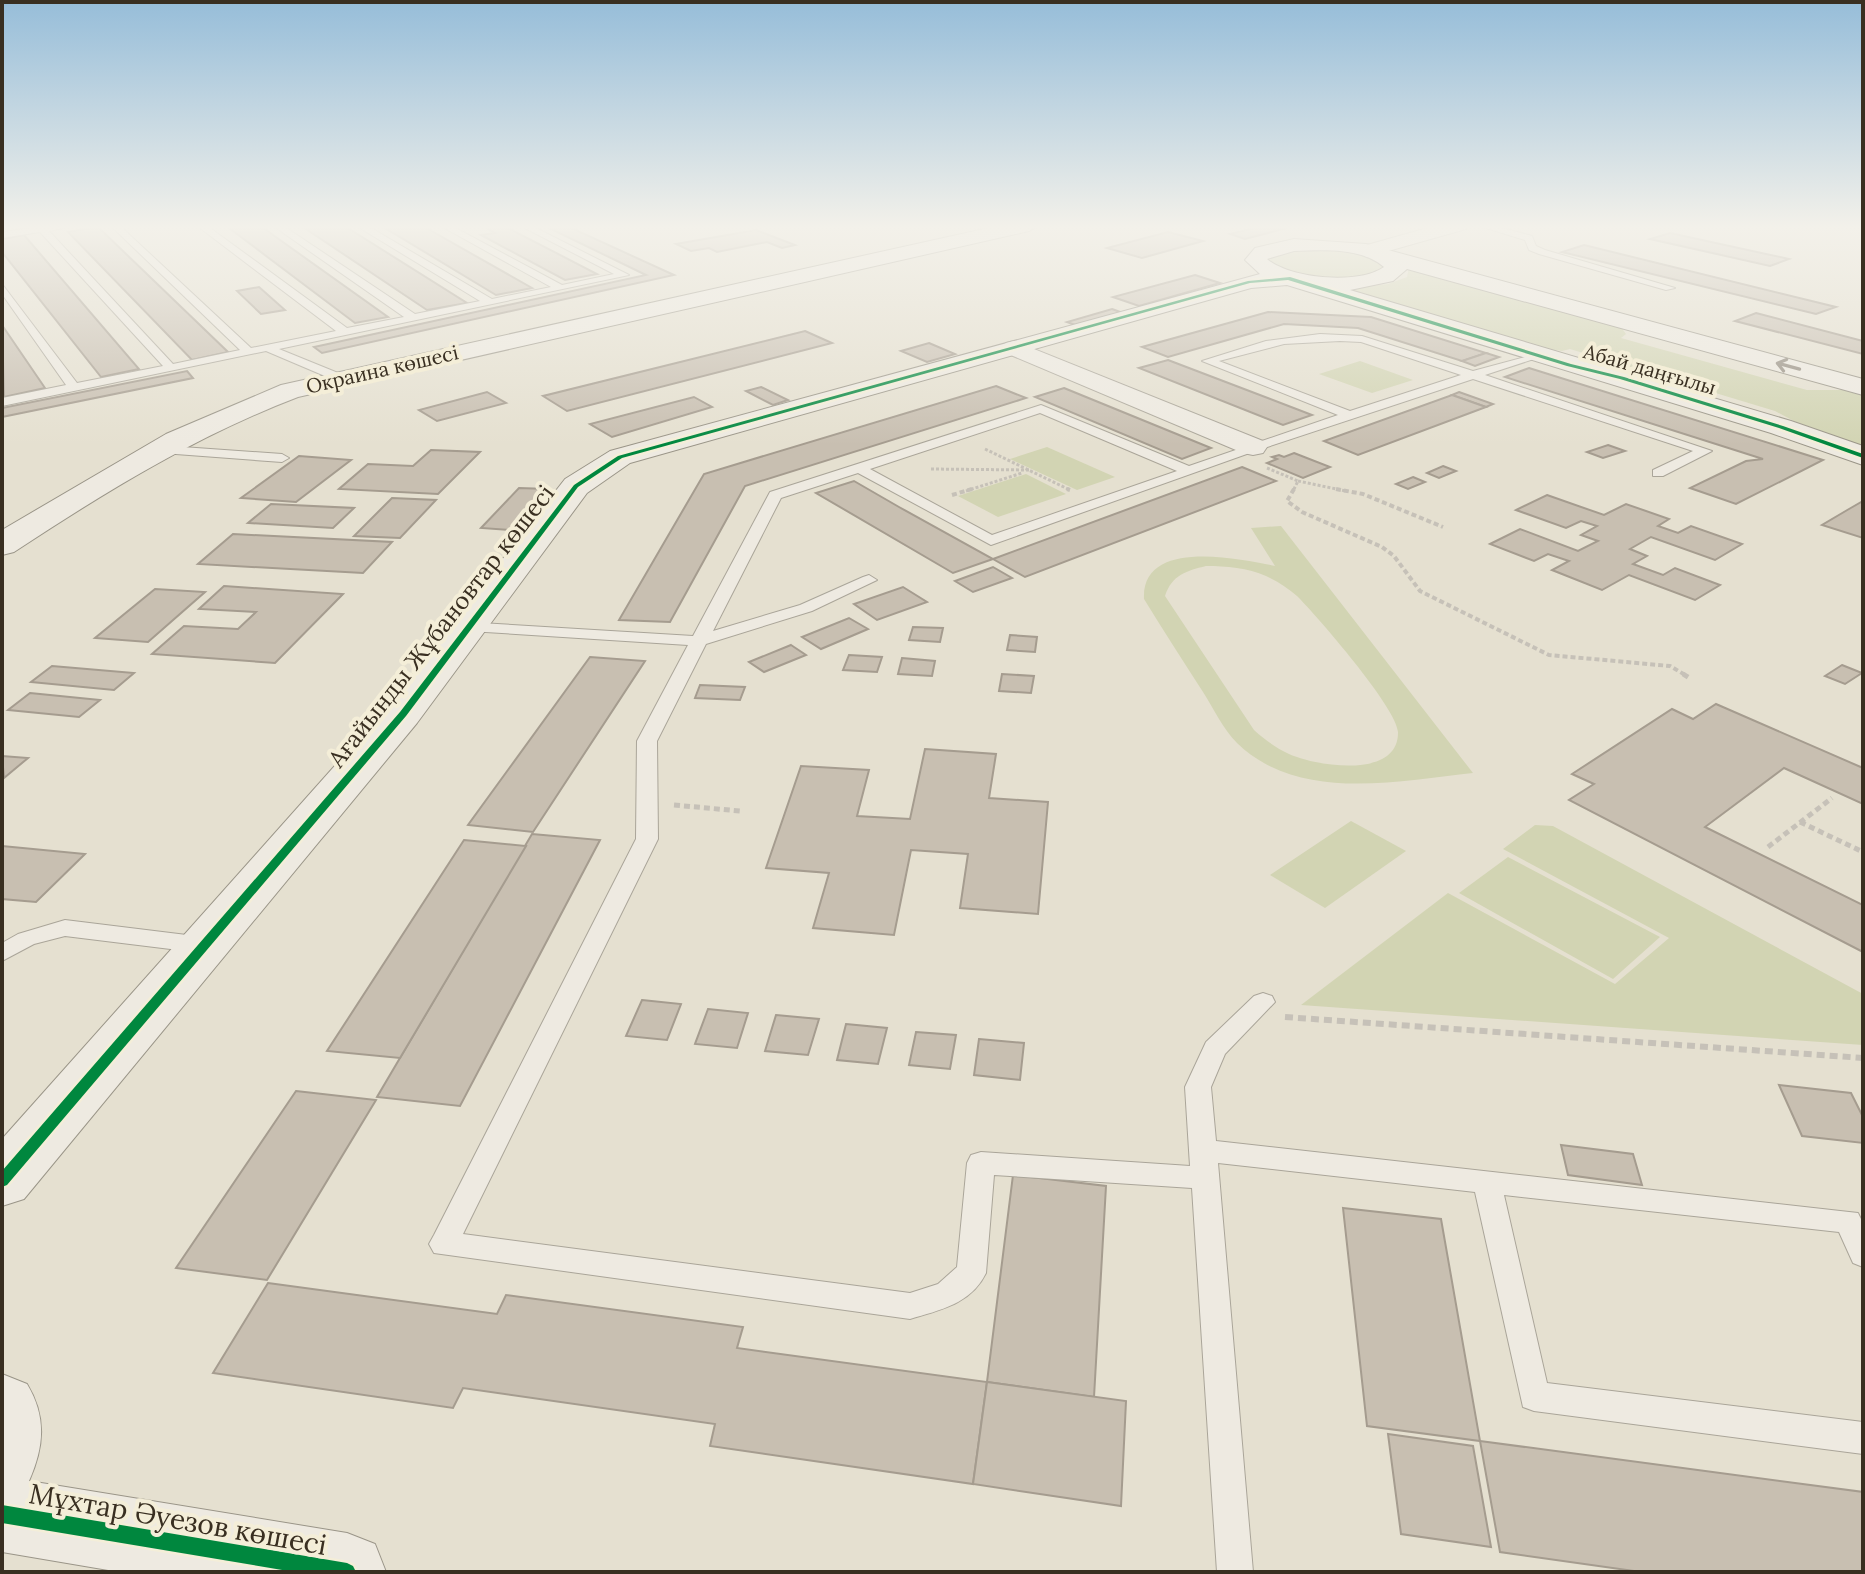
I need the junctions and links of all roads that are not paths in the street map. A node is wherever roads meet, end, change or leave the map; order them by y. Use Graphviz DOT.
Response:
graph roads {
  1 [pos="10,298"];
  2 [pos="106,298"];
  3 [pos="192,298"];
  4 [pos="299,298"];
  5 [pos="385,298"];
  6 [pos="483,298"];
  7 [pos="512,298"];
  8 [pos="698,298"];
  9 [pos="1189,298"];
  10 [pos="1344,298"];
  11 [pos="1539,298"];
  12 [pos="491,303"];
  13 [pos="415,319"];
  14 [pos="346,333"];
  15 [pos="1014,348"];
  16 [pos="270,349"];
  17 [pos="250,353"];
  18 [pos="1536,355"];
  19 [pos="172,369"];
  20 [pos="1474,376"];
  21 [pos="339,378"];
  22 [pos="1863,387"];
  23 [pos="74,388"];
  24 [pos="2,402"];
  25 [pos="1351,416"];
  26 [pos="154,449"];
  27 [pos="1244,450"];
  28 [pos="1863,456"];
  29 [pos="282,458"];
  30 [pos="859,468"];
  31 [pos="1189,471"];
  32 [pos="1658,473"];
  33 [pos="2,545"];
  34 [pos="869,580"];
  35 [pos="469,626"];
  36 [pos="699,641"];
  37 [pos="204,945"];
  38 [pos="2,953"];
  39 [pos="1255,1009"];
  40 [pos="1204,1164"];
  41 [pos="2,1181"];
  42 [pos="1487,1182"];
  43 [pos="1863,1254"];
  44 [pos="2,1408"];
  45 [pos="1863,1438"];
  46 [pos="2,1459"];
  47 [pos="2,1514"];
  48 [pos="347,1572"];
  49 [pos="1235,1572"];
  1 -- 23 [label="lane"];
  2 -- 19 [label="lane"];
  3 -- 17 [label="lane"];
  4 -- 14 [label="lane"];
  5 -- 13 [label="lane"];
  6 -- 12 [label="lane"];
  7 -- 12 [label="lane"];
  8 -- 21 [label="street, Окраина көшесі"];
  9 -- 15 [label="street, Ағайынды Жұбановтар көшесі"];
  10 -- 18 [label="street, Абай даңғылы"];
  22 -- 11 [label="street, Абай даңғылы, one-way"];
  12 -- 13 [label="lane"];
  13 -- 14 [label="lane"];
  14 -- 16 [label="lane"];
  15 -- 27 [label="street"];
  15 -- 35 [label="street, Ағайынды Жұбановтар көшесі"];
  16 -- 17 [label="lane"];
  16 -- 21 [label="lane"];
  17 -- 19 [label="lane"];
  18 -- 20 [label="lane"];
  18 -- 28 [label="street, Абай даңғылы"];
  19 -- 23 [label="lane"];
  20 -- 25 [label="lane"];
  20 -- 25 [label="lane"];
  20 -- 32 [label="lane"];
  21 -- 26 [label="street, Окраина көшесі"];
  23 -- 24 [label="lane"];
  25 -- 27 [label="lane"];
  26 -- 29 [label="lane"];
  26 -- 33 [label="street, Окраина көшесі"];
  27 -- 31 [label="lane"];
  30 -- 31 [label="lane"];
  30 -- 31 [label="lane"];
  30 -- 36 [label="lane"];
  34 -- 36 [label="lane"];
  35 -- 36 [label="lane"];
  35 -- 37 [label="street, Ағайынды Жұбановтар көшесі"];
  36 -- 40 [label="lane"];
  37 -- 38 [label="lane"];
  37 -- 41 [label="street, Ағайынды Жұбановтар көшесі"];
  39 -- 40 [label="lane"];
  40 -- 42 [label="lane"];
  40 -- 49 [label="lane"];
  42 -- 43 [label="lane"];
  42 -- 45 [label="lane"];
  44 -- 46 [label="street"];
  47 -- 48 [label="street, Мұхтар Әуезов көшесі"];
}
